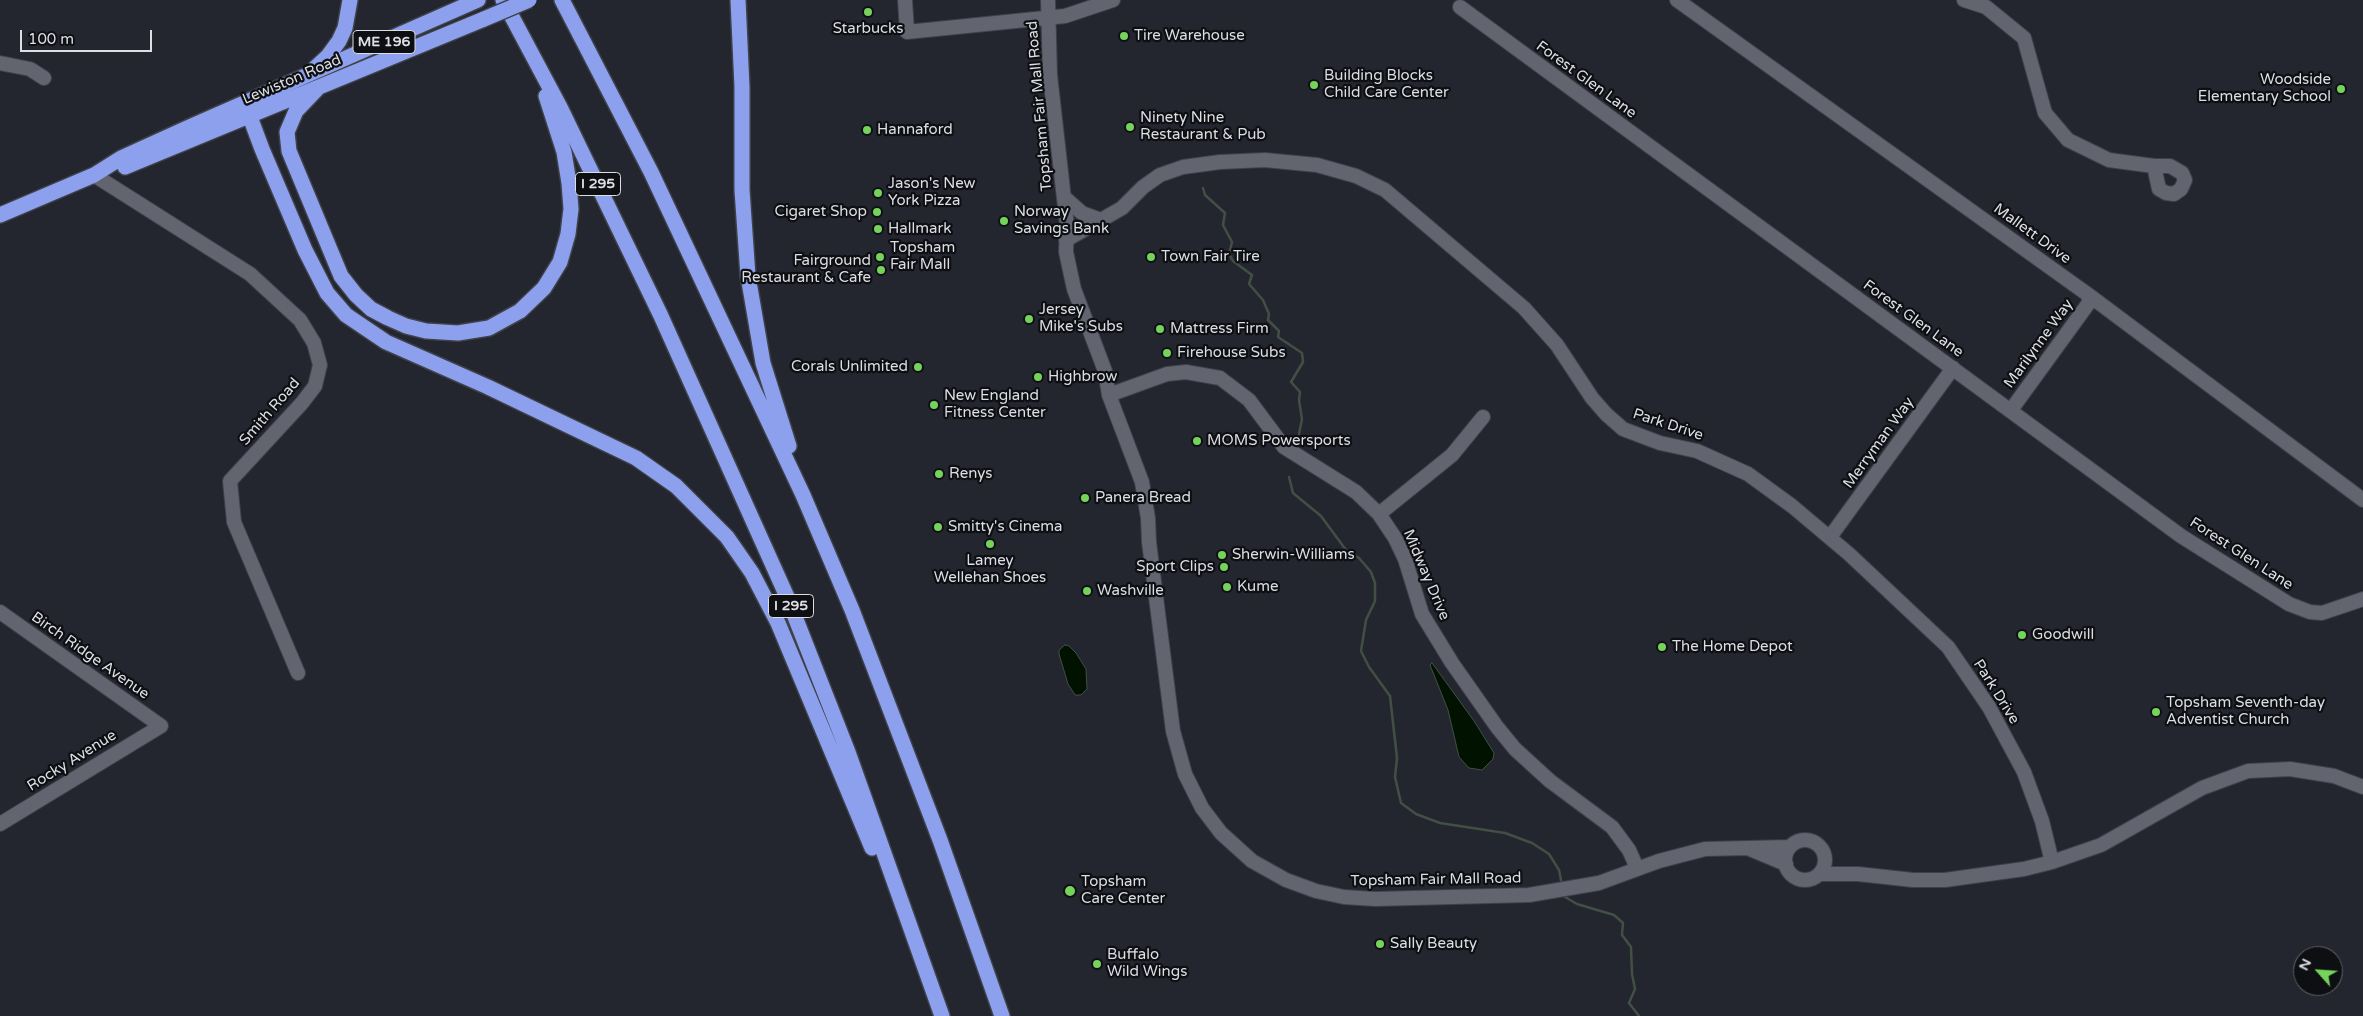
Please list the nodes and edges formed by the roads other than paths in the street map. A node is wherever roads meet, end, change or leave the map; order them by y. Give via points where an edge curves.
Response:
1 (350, 0) edge
2 (503, 0) edge
3 (529, 0) edge
4 (562, 0) edge
5 (738, 0) edge
6 (905, 0) edge
7 (1048, 0) edge
8 (1113, 0) edge
9 (1964, 0) edge
10 (476, 1) edge
11 (1682, 1) edge
12 (1460, 7) dead end
13 (1048, 18) junction
14 (532, 54) junction
15 (0, 63) edge
16 (306, 76) junction
17 (44, 78) dead end
18 (317, 89) junction
19 (257, 98) junction
20 (250, 117) junction
21 (2154, 166) dead end
22 (94, 175) junction
23 (1064, 198) junction
24 (0, 215) edge
25 (1101, 220) junction
26 (1066, 240) junction
27 (2090, 296) junction
28 (1953, 368) junction
29 (1109, 395) junction
30 (2011, 410) junction
31 (1483, 417) dead end
32 (804, 495) junction
33 (2363, 500) edge
34 (1379, 514) junction
35 (1830, 537) junction
36 (2363, 599) edge
37 (0, 612) edge
38 (298, 673) dead end
39 (161, 726) joint
40 (2363, 787) edge
41 (0, 824) edge
42 (1745, 847) junction
43 (1789, 847) junction
44 (1825, 856) junction
45 (2052, 862) junction
46 (1786, 864) junction
47 (1637, 868) junction
48 (1820, 874) junction
49 (1858, 874) junction
50 (900, 897) junction
51 (942, 1016) edge
52 (1002, 1016) edge

1 - 16 highway via 345,28 338,41 325,60
2 - 14 highway, I 295
3 - 18 highway, Lewiston Road / ME 196, bridge
4 - 32 highway via 651,172
5 - 32 highway via 743,218 750,295 766,372
6 - 13 street via 907,32
7 - 13 street, Topsham Fair Mall Road
8 - 13 street via 1065,16
9 - 21 street via 1986,7 2024,38 2045,113 2068,140 2109,160
10 - 16 highway, Lewiston Road / ME 196
11 - 27 street, Mallett Drive
12 - 28 street, Forest Glen Lane
13 - 23 street, Topsham Fair Mall Road via 1050,75
14 - 18 highway via 564,152 571,209 568,234 560,262 544,288 520,311 489,328 473,332 426,331 406,326 371,309 341,276 289,150 287,132 296,112
14 - 50 highway, I 295 via 661,316 788,600 848,752
15 - 17 street via 30,69
16 - 19 highway, Lewiston Road / ME 196
18 - 20 highway, Lewiston Road / ME 196
19 - 20 highway
19 - 22 highway, Lewiston Road / ME 196 via 130,154
20 - 22 highway, Lewiston Road / ME 196 via 124,167
20 - 50 highway via 305,250 327,293 346,315 386,342 636,458 676,486 723,532 770,606 889,889
22 - 24 highway, Lewiston Road / ME 196
22 - 38 street, Smith Road via 250,274 300,320 314,343 320,366 315,386 230,480 234,522
23 - 25 street via 1082,214
23 - 26 street, Topsham Fair Mall Road
25 - 26 street, Park Drive
25 - 35 street, Park Drive via 1122,208 1160,175 1183,167 1265,160 1317,164 1356,176 1385,190 1524,308 1557,346 1601,409 1623,429 1660,443 1697,451 1748,474
26 - 29 street, Topsham Fair Mall Road via 1074,289 1106,371
27 - 30 street, Marilynne Way via 2088,304
27 - 33 street, Mallett Drive
28 - 30 street, Forest Glen Lane
28 - 35 street, Merryman Way
29 - 34 street, Midway Drive via 1167,374 1186,372 1220,378 1249,400 1284,447 1344,482
29 - 47 street, Topsham Fair Mall Road via 1144,491 1173,731 1185,774 1202,808 1221,833 1274,874 1316,891 1344,897 1424,899 1529,895 1599,882
30 - 36 street, Forest Glen Lane via 2181,536 2288,604 2322,613
31 - 34 street via 1452,455
32 - 52 highway via 940,840
34 - 47 street, Midway Drive via 1405,560 1422,614 1497,727 1539,772 1612,827 1630,850
35 - 45 street, Park Drive via 1948,647 1984,699 2024,772 2042,821
37 - 39 street, Birch Ridge Avenue
39 - 41 street, Rocky Avenue
40 - 45 street via 2334,776 2290,769 2248,772 2202,788 2101,845
42 - 43 street, Topsham Fair Mall Road
42 - 46 street, Topsham Fair Mall Road
42 - 47 street, Topsham Fair Mall Road via 1705,849
43 - 44 street via 1807,839 1817,843
43 - 46 street via 1785,855
44 - 48 street
44 - 49 street
45 - 49 street via 1945,880
46 - 48 street via 1791,874 1799,879 1808,880
48 - 49 street
50 - 51 highway, I 295

